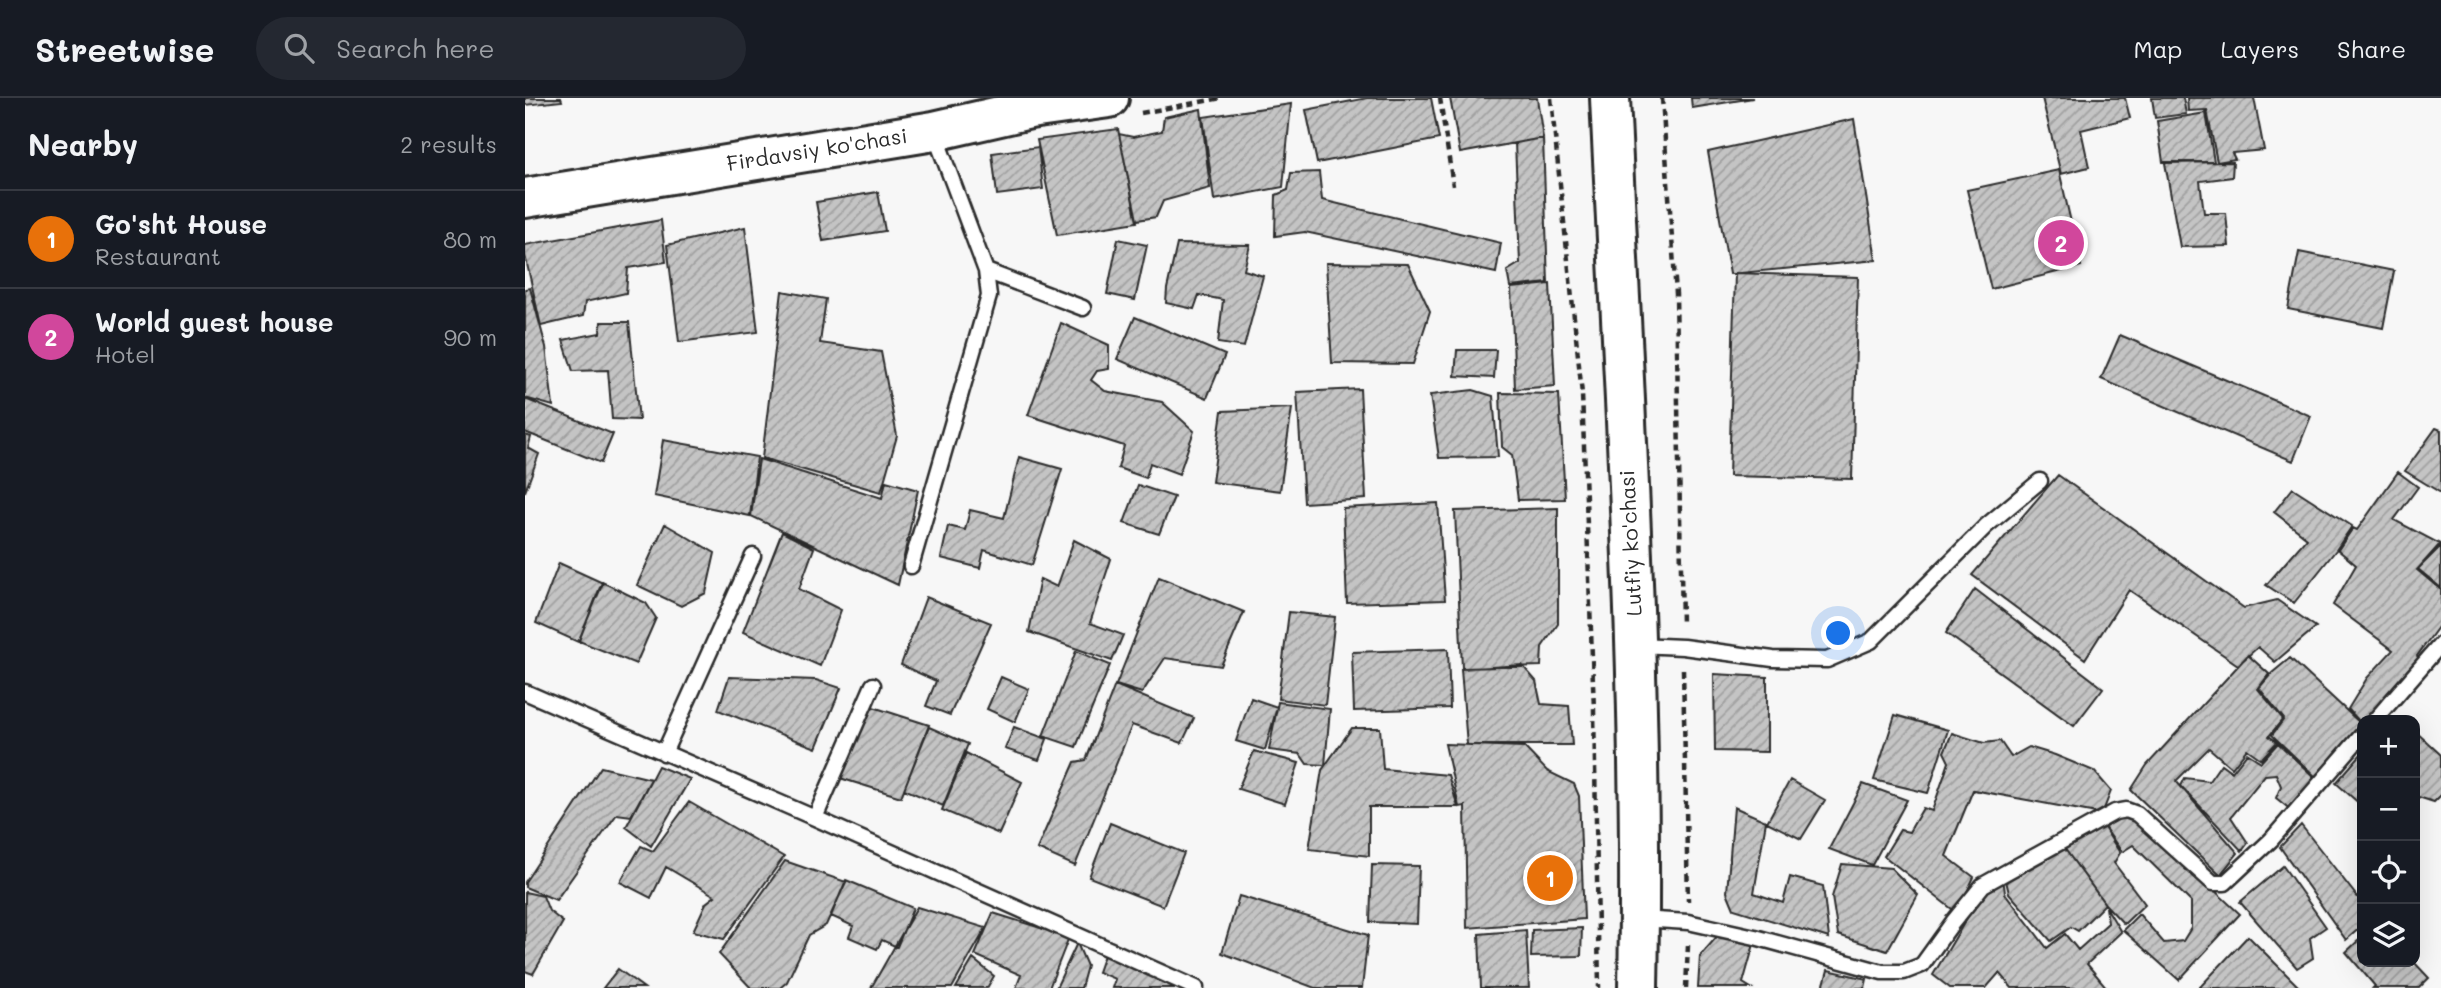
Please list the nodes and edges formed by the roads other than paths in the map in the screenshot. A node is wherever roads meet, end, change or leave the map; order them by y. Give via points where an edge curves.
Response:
1 (1109, 98) edge
2 (1610, 98) edge
3 (1028, 104) edge
4 (934, 131) junction
5 (525, 198) edge
6 (986, 271) junction
7 (1083, 308) dead end
8 (2040, 481) dead end
9 (753, 555) dead end
10 (911, 566) dead end
11 (2441, 644) edge
12 (1635, 645) junction
13 (873, 685) dead end
14 (525, 692) edge
15 (2379, 715) edge
16 (2357, 741) edge
17 (664, 753) junction
18 (815, 818) junction
19 (1639, 918) junction
20 (1196, 988) edge
21 (1638, 988) edge

1 - 3 main road, Firdavsiy ko'chasi
2 - 12 main road, Lutfiy ko'chasi
3 - 4 main road, Firdavsiy ko'chasi
4 - 5 main road, Firdavsiy ko'chasi
4 - 6 lane
6 - 7 lane
6 - 10 lane via 989,296
8 - 12 lane via 1986,526 1871,641 1827,660
9 - 17 lane
11 - 15 lane
12 - 19 main road, Lutfiy ko'chasi
13 - 18 lane
14 - 17 lane
16 - 19 lane via 2271,840 2225,883 2213,883 2137,814 2115,811 1983,885 1922,965 1904,972 1882,972 1688,922
17 - 18 lane
18 - 20 lane
19 - 21 main road, Lutfiy ko'chasi

